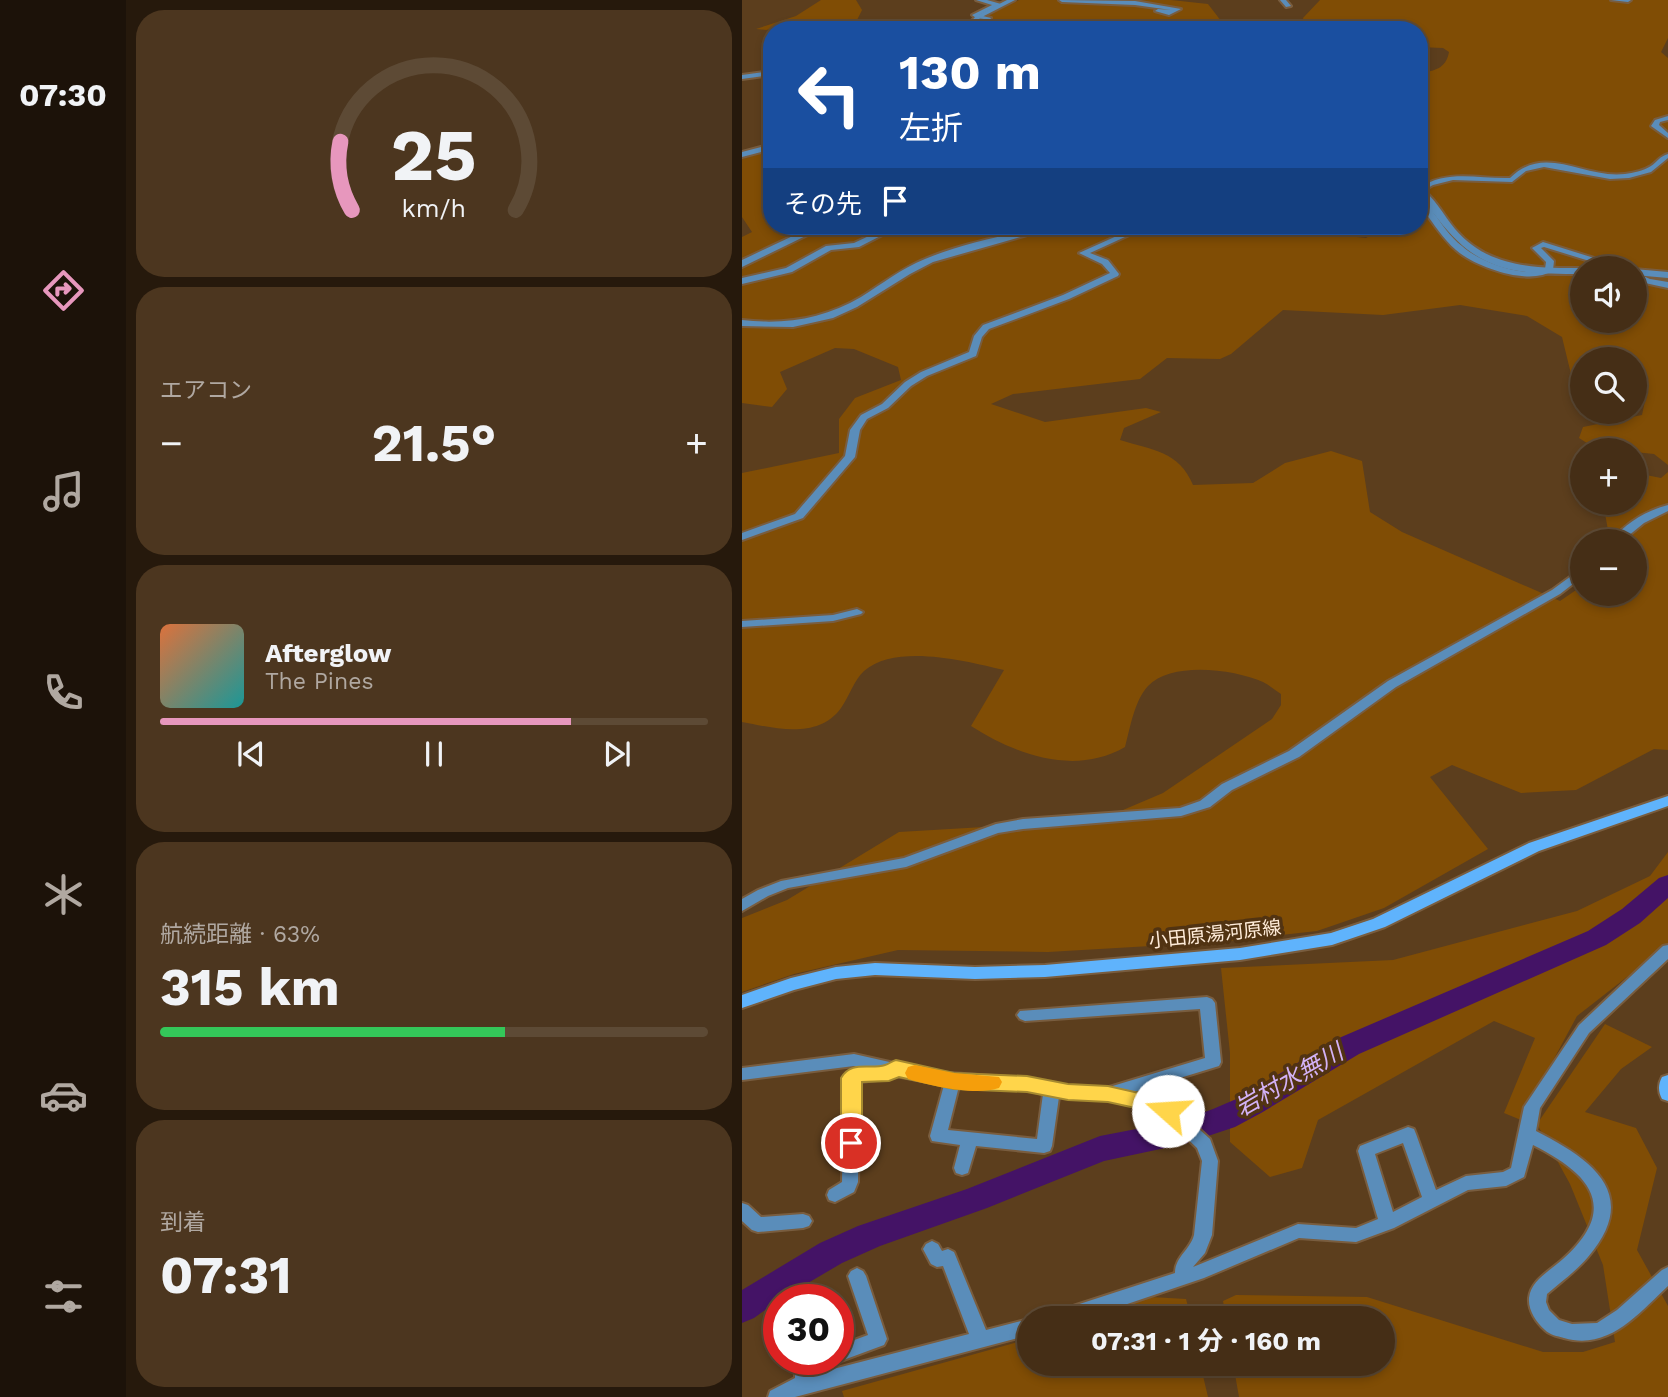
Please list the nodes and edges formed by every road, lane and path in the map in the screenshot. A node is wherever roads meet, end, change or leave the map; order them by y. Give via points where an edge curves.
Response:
1 (979, 0) edge
2 (1012, 0) edge
3 (1062, 0) edge
4 (1283, 0) edge
5 (1614, 0) edge
6 (1628, 0) edge
7 (1094, 1) edge
8 (1288, 6) dead end
9 (1157, 11) dead end
10 (978, 17) junction
11 (974, 21) edge
12 (987, 21) edge
13 (763, 74) edge
14 (742, 77) edge
15 (1668, 118) edge
16 (1668, 136) edge
17 (763, 149) edge
18 (742, 155) edge
19 (1668, 156) edge
20 (1428, 186) edge
21 (1428, 200) edge
22 (802, 235) edge
23 (877, 235) edge
24 (1021, 235) edge
25 (1124, 235) edge
26 (1577, 256) edge
27 (742, 264) edge
28 (1549, 270) junction
29 (1570, 271) edge
30 (1647, 274) edge
31 (1668, 275) edge
32 (1647, 280) edge
33 (742, 281) edge
34 (1668, 285) edge
35 (742, 323) edge
36 (1668, 508) edge
37 (1629, 529) edge
38 (742, 537) edge
39 (1570, 581) edge
40 (857, 612) dead end
41 (742, 624) edge
42 (1668, 801) edge
43 (742, 906) edge
44 (1668, 950) edge
45 (742, 1002) edge
46 (1026, 1015) dead end
47 (896, 1068) junction
48 (742, 1074) edge
49 (953, 1080) junction
50 (1668, 1082) edge
51 (1052, 1089) junction
52 (1108, 1094) junction
53 (1668, 1094) edge
54 (1527, 1134) junction
55 (970, 1140) junction
56 (962, 1168) dead end
57 (835, 1195) dead end
58 (1432, 1201) junction
59 (742, 1210) edge
60 (803, 1221) dead end
61 (1388, 1223) junction
62 (750, 1227) edge
63 (932, 1249) dead end
64 (1668, 1275) edge
65 (857, 1276) dead end
66 (1184, 1276) junction
67 (1101, 1306) edge
68 (1017, 1330) edge
69 (981, 1341) junction
70 (854, 1348) edge
71 (804, 1375) edge
72 (805, 1385) junction
73 (777, 1397) edge

1 - 10 street via 998,4 975,15
2 - 10 street
3 - 7 street
4 - 8 street
5 - 6 street
7 - 9 street via 1178,9
10 - 11 street
10 - 12 street via 989,18
13 - 14 street
15 - 16 street via 1657,121 1656,126
17 - 18 street
19 - 20 street via 1656,167 1621,177 1532,166 1512,180 1453,177
21 - 28 street via 1477,254 1514,266
22 - 27 street
23 - 33 street via 856,245 829,248 789,270
24 - 35 street via 931,260 842,311 812,322
25 - 38 street via 1083,253 1105,262 1115,274 986,327 973,354 925,373 864,417 855,430 850,457 799,516
26 - 28 street via 1539,244 1536,248 1550,261
28 - 29 street
30 - 31 street
32 - 34 street
36 - 37 street
39 - 43 street via 1392,684 1294,754 1227,787 1205,804 1181,812 996,829 906,862 786,884
40 - 41 street
42 - 45 main road, 小田原湯河原線 via 1534,847 1378,923 1332,939 1240,954 1045,971 875,969 836,973
44 - 54 street via 1584,1029 1532,1107
46 - 52 street via 1207,1003 1213,1062
47 - 48 street via 854,1060
47 - 49 street
47 - 57 street via 852,1078 850,1182
49 - 51 street
49 - 55 street via 938,1136
50 - 53 main road
51 - 52 street
51 - 55 street via 1044,1146
52 - 66 street via 1153,1104 1177,1118 1204,1144 1210,1161 1203,1235 1199,1248 1184,1265
54 - 58 street via 1518,1172 1506,1179 1466,1183
54 - 64 street via 1585,1170 1598,1181 1602,1192 1596,1231 1586,1247 1539,1290 1542,1315 1554,1327 1600,1331
55 - 56 street
58 - 61 street
58 - 61 street via 1408,1134 1366,1151
59 - 62 street
60 - 62 street
61 - 66 street via 1356,1235 1298,1231
63 - 69 street via 937,1259 948,1257
65 - 70 street via 878,1339
66 - 67 street
68 - 69 street
69 - 72 street
71 - 72 street
72 - 73 street

